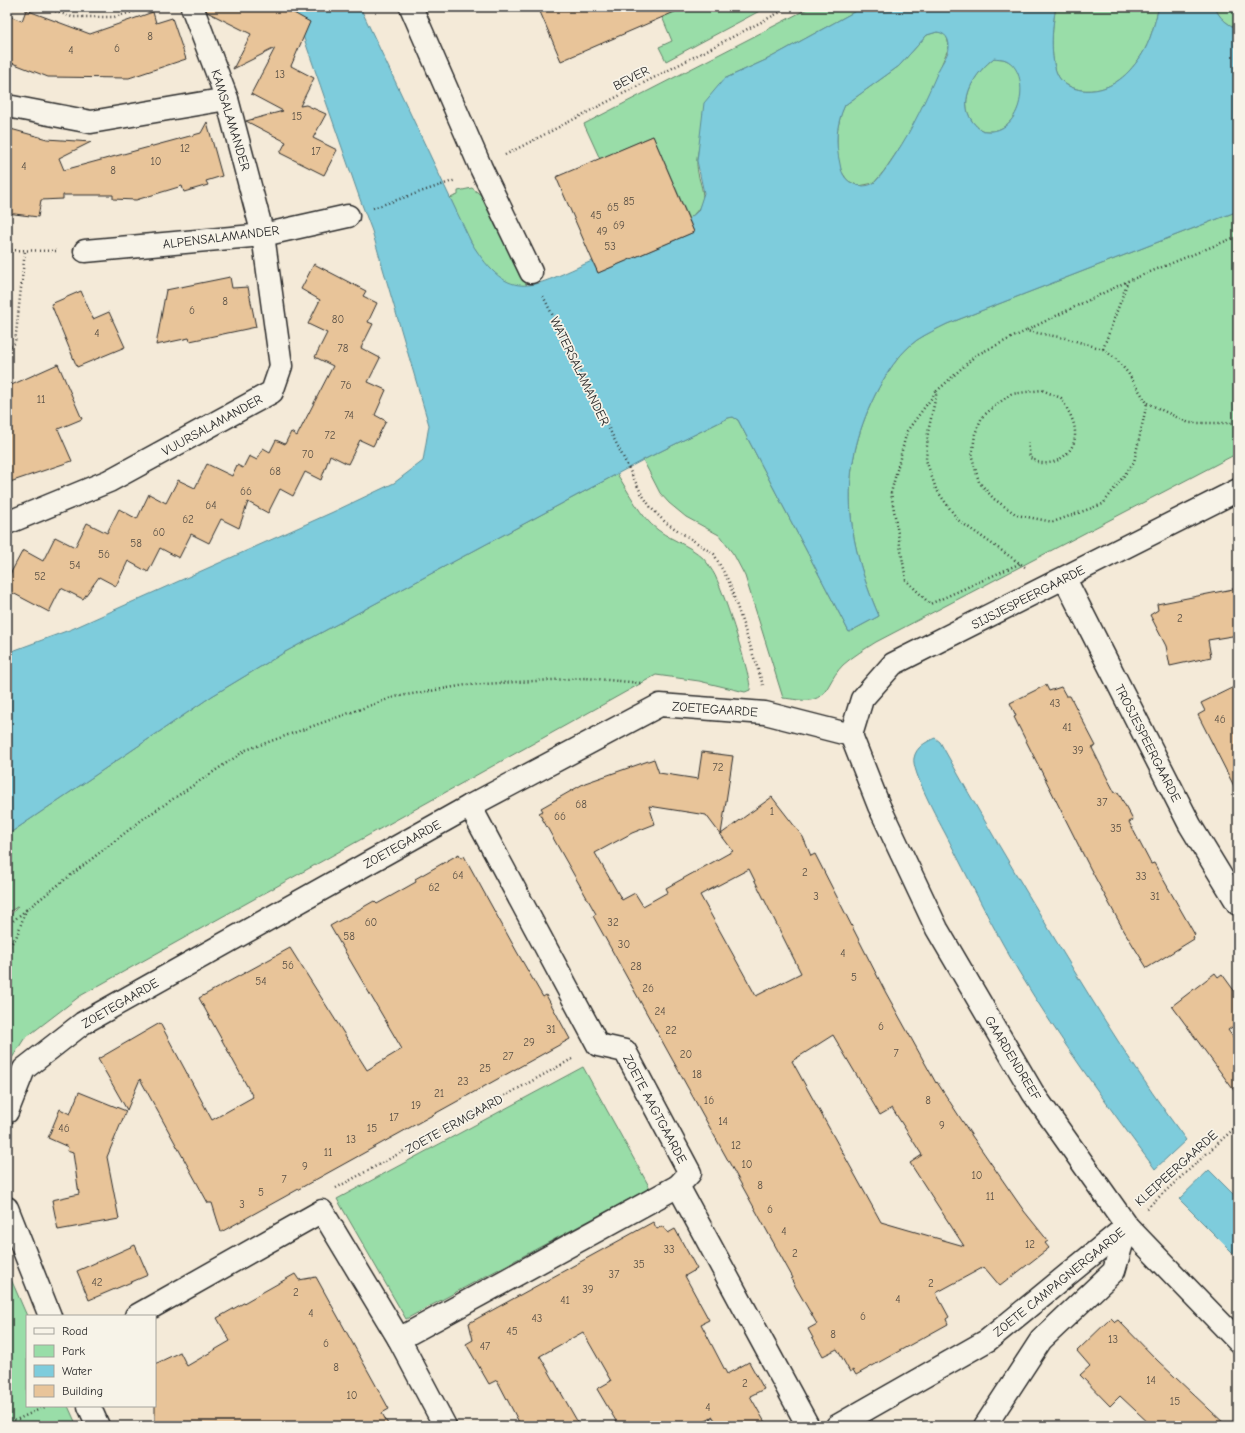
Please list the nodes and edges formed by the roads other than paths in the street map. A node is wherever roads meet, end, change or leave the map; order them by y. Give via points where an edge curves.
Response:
1 (192, 7) edge
2 (411, 7) edge
3 (227, 99) junction
4 (7, 106) edge
5 (348, 216) road end
6 (263, 235) junction
7 (85, 251) road end
8 (531, 272) road end
9 (1238, 490) edge
10 (7, 523) edge
11 (1065, 579) junction
12 (851, 735) junction
13 (470, 806) junction
14 (1238, 904) edge
15 (7, 1112) edge
16 (678, 1186) junction
17 (7, 1208) edge
18 (1127, 1226) junction
19 (50, 1315) edge
20 (138, 1315) edge
21 (399, 1339) junction
22 (1238, 1341) edge
23 (89, 1407) edge
24 (98, 1426) edge
25 (445, 1426) edge
26 (808, 1426) edge
27 (837, 1426) edge
28 (985, 1426) edge

1 - 3 street, KAMSALAMANDER
2 - 8 street via 481,168
3 - 4 street via 91,122
3 - 6 street, KAMSALAMANDER
5 - 6 street, ALPENSALAMANDER
6 - 7 street, ALPENSALAMANDER
6 - 10 street, VUURSALAMANDER via 281,366 272,392 109,481
9 - 11 street, SIJSJESPEERGAARDE
11 - 12 street, SIJSJESPEERGAARDE via 893,664 862,699
11 - 14 street, TROSJESPEERGAARDE via 1190,825
12 - 13 street, ZOETEGAARDE via 765,713 660,706
12 - 18 street, GAARDENDREEF via 879,806 937,929 1033,1093
13 - 15 street, ZOETEGAARDE via 83,1023 24,1069
13 - 16 street, ZOETE AAGTGAARDE via 598,1045 625,1051 690,1173
16 - 21 street
16 - 26 street
17 - 19 street
18 - 22 street, GAARDENDREEF
18 - 27 street, ZOETE CAMPAGNERGAARDE via 988,1340
18 - 28 street, ZOETE CAMPAGNERGAARDE via 1114,1271 1041,1340
20 - 21 street via 322,1211
21 - 25 street
23 - 24 street

